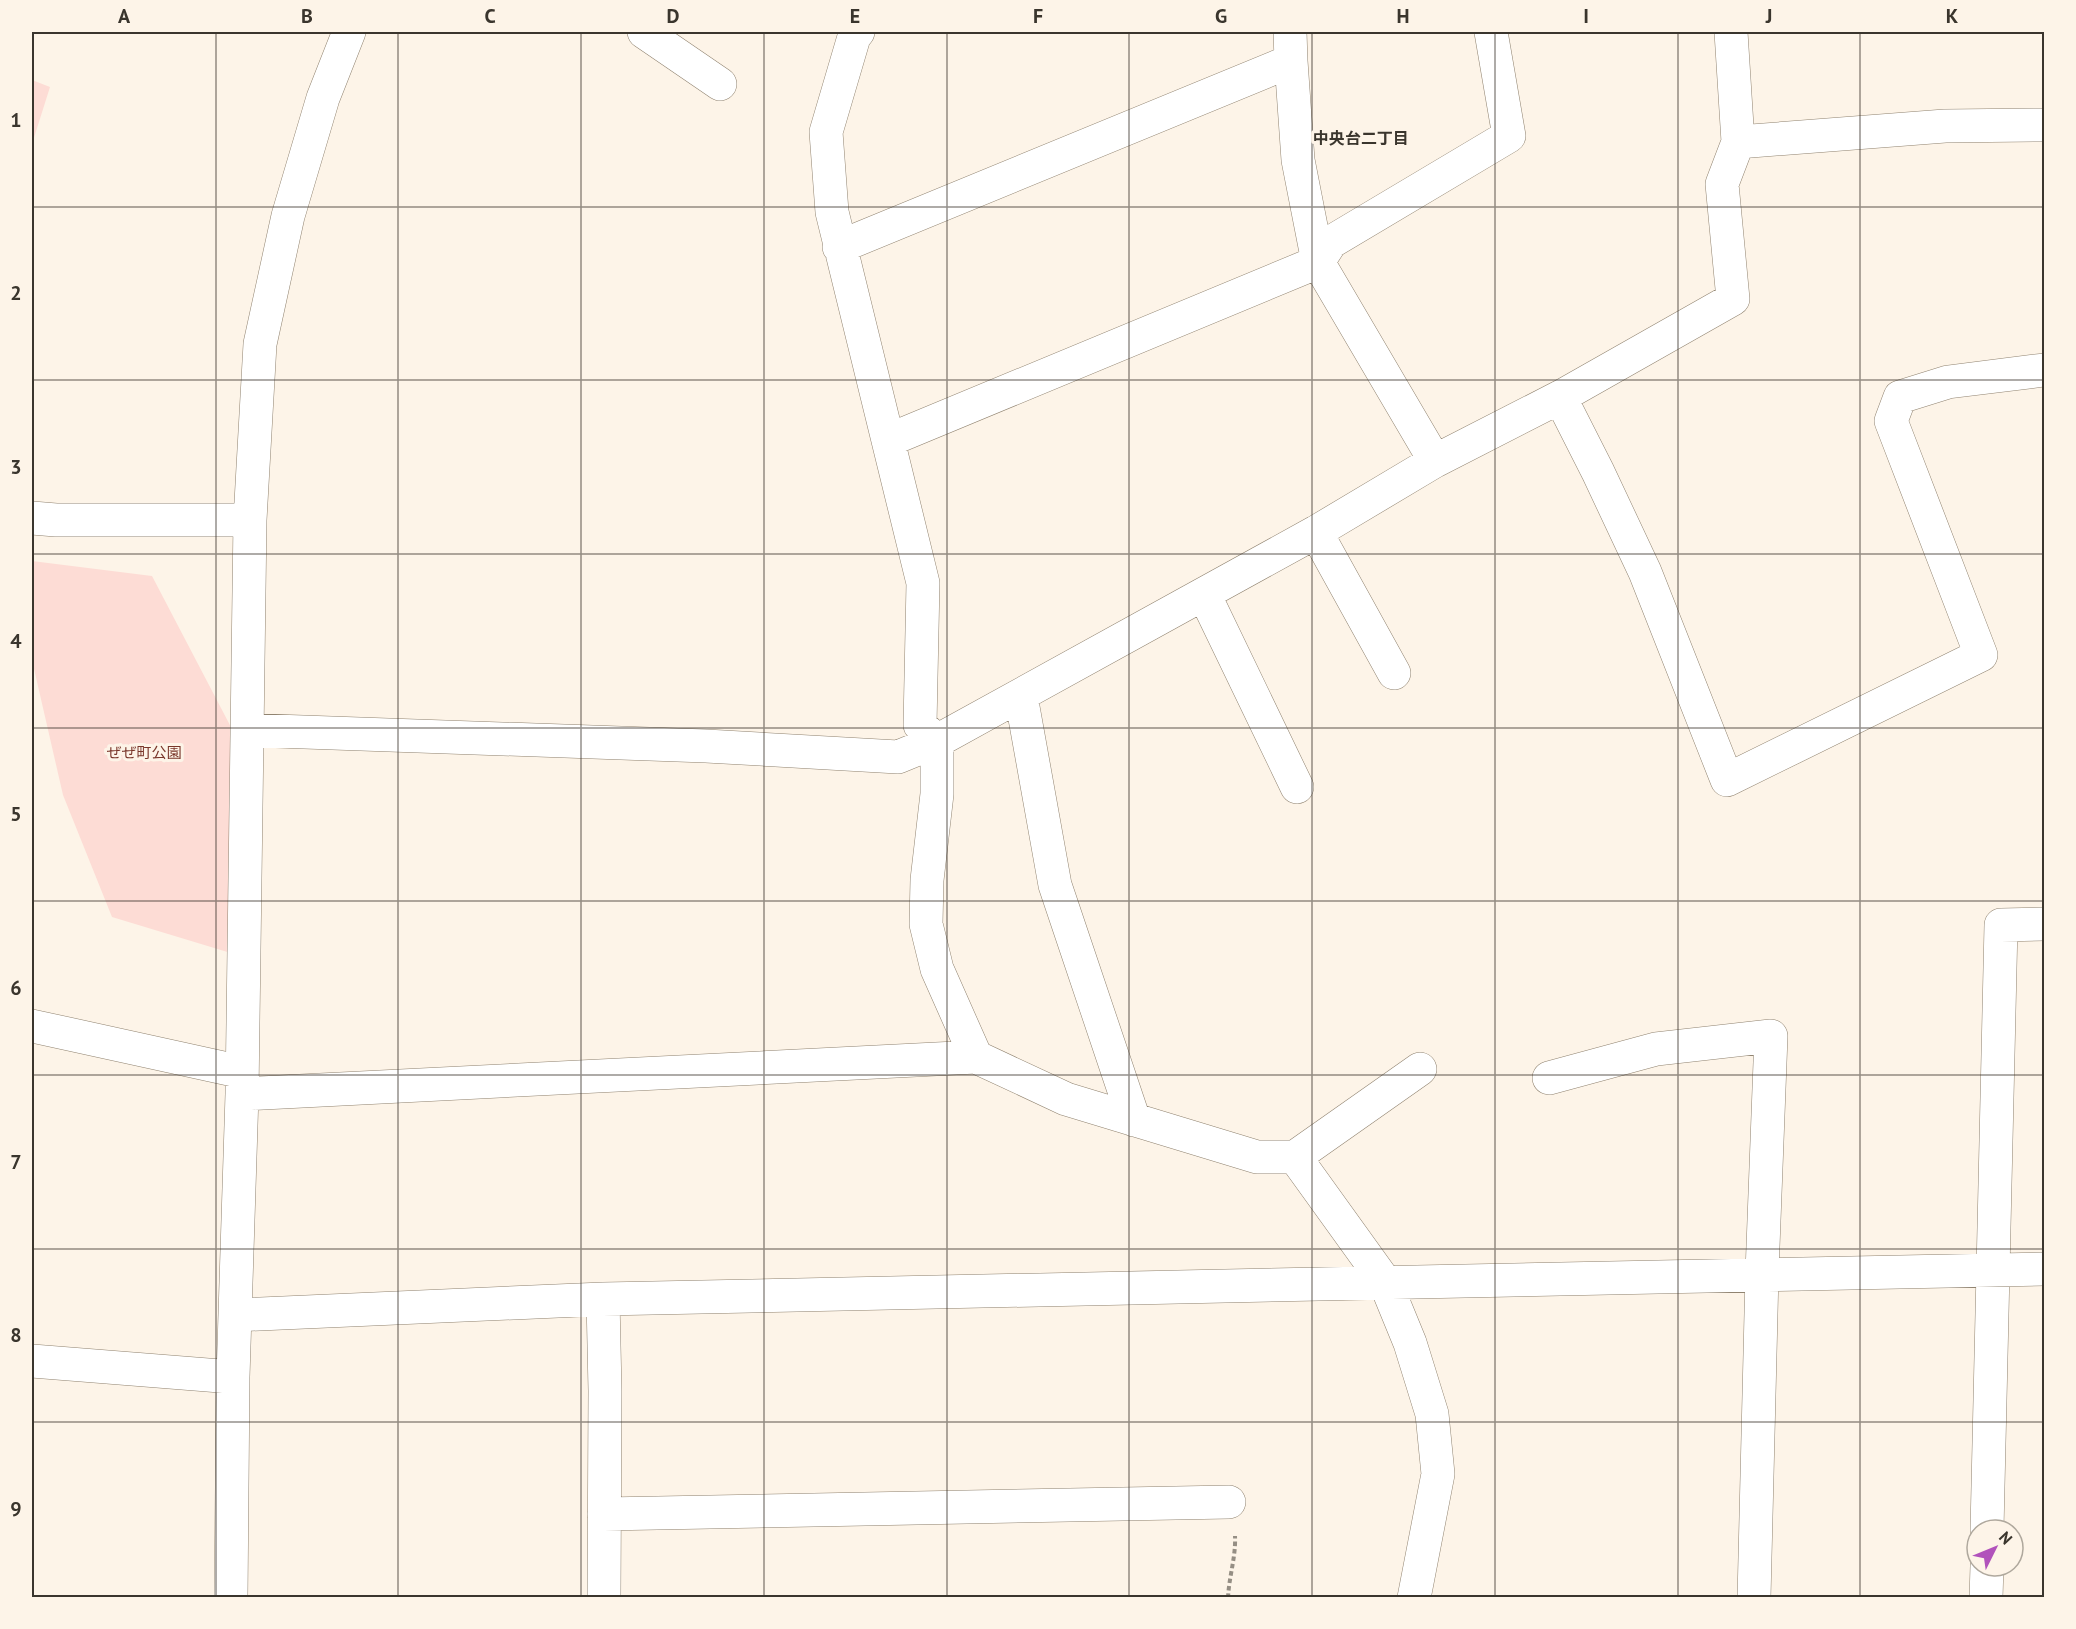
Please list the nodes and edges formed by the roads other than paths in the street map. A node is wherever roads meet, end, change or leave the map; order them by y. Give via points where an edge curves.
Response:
1 (349, 32) edge
2 (644, 32) edge
3 (858, 32) edge
4 (1491, 32) edge
5 (1731, 32) edge
6 (1291, 46) edge
7 (720, 84) dead end
8 (2044, 124) edge
9 (1738, 142) junction
10 (839, 247) junction
11 (1318, 262) junction
12 (2044, 370) edge
13 (1560, 397) junction
14 (889, 440) junction
15 (1435, 461) junction
16 (32, 518) edge
17 (250, 520) junction
18 (1316, 532) junction
19 (1204, 594) junction
20 (1394, 672) dead end
21 (1022, 696) junction
22 (247, 730) junction
23 (937, 741) junction
24 (1297, 787) dead end
25 (2044, 924) edge
26 (32, 1026) edge
27 (976, 1057) junction
28 (1420, 1069) dead end
29 (1549, 1078) dead end
30 (242, 1083) junction
31 (1134, 1120) junction
32 (1295, 1157) junction
33 (2044, 1269) edge
34 (1993, 1270) junction
35 (1762, 1274) junction
36 (1385, 1282) junction
37 (603, 1299) junction
38 (236, 1315) junction
39 (32, 1361) edge
40 (233, 1377) junction
41 (1228, 1502) road end
42 (604, 1514) junction
43 (1987, 1518) edge
44 (1987, 1578) edge
45 (1416, 1596) edge
46 (231, 1598) edge
47 (604, 1598) edge
48 (1754, 1598) edge
49 (1986, 1598) edge

1 - 17 street via 323,98 288,216 260,344
2 - 7 street
3 - 10 street via 826,132 832,212
4 - 11 street via 1509,136 1331,242
5 - 9 street
6 - 10 street
6 - 11 street via 1298,160
8 - 9 street via 1945,126
9 - 13 street via 1722,184 1733,299
10 - 14 street
11 - 14 street
11 - 15 street
12 - 13 street via 1948,382 1900,397 1891,421 1981,655 1727,780 1645,572
13 - 15 street
14 - 23 street via 923,583 920,725
15 - 18 street
16 - 17 street
17 - 22 street
18 - 19 street
18 - 20 street
19 - 21 street
19 - 24 street
21 - 23 street
21 - 31 street via 1055,885
22 - 23 street via 706,746 898,757
22 - 30 street
23 - 27 street via 937,794 926,924 937,969
25 - 34 street via 2001,925
26 - 30 street
27 - 30 street
27 - 31 street via 1066,1099
28 - 32 street
29 - 35 street via 1656,1049 1771,1036
30 - 38 street
31 - 32 street via 1257,1157
32 - 36 street
33 - 34 street
34 - 35 street
34 - 43 street
35 - 36 street
35 - 48 street
36 - 37 street
36 - 45 street via 1410,1343 1432,1414 1438,1474
37 - 38 street
37 - 42 street
38 - 40 street
39 - 40 street
40 - 46 street
41 - 42 street
42 - 47 street
44 - 49 street

